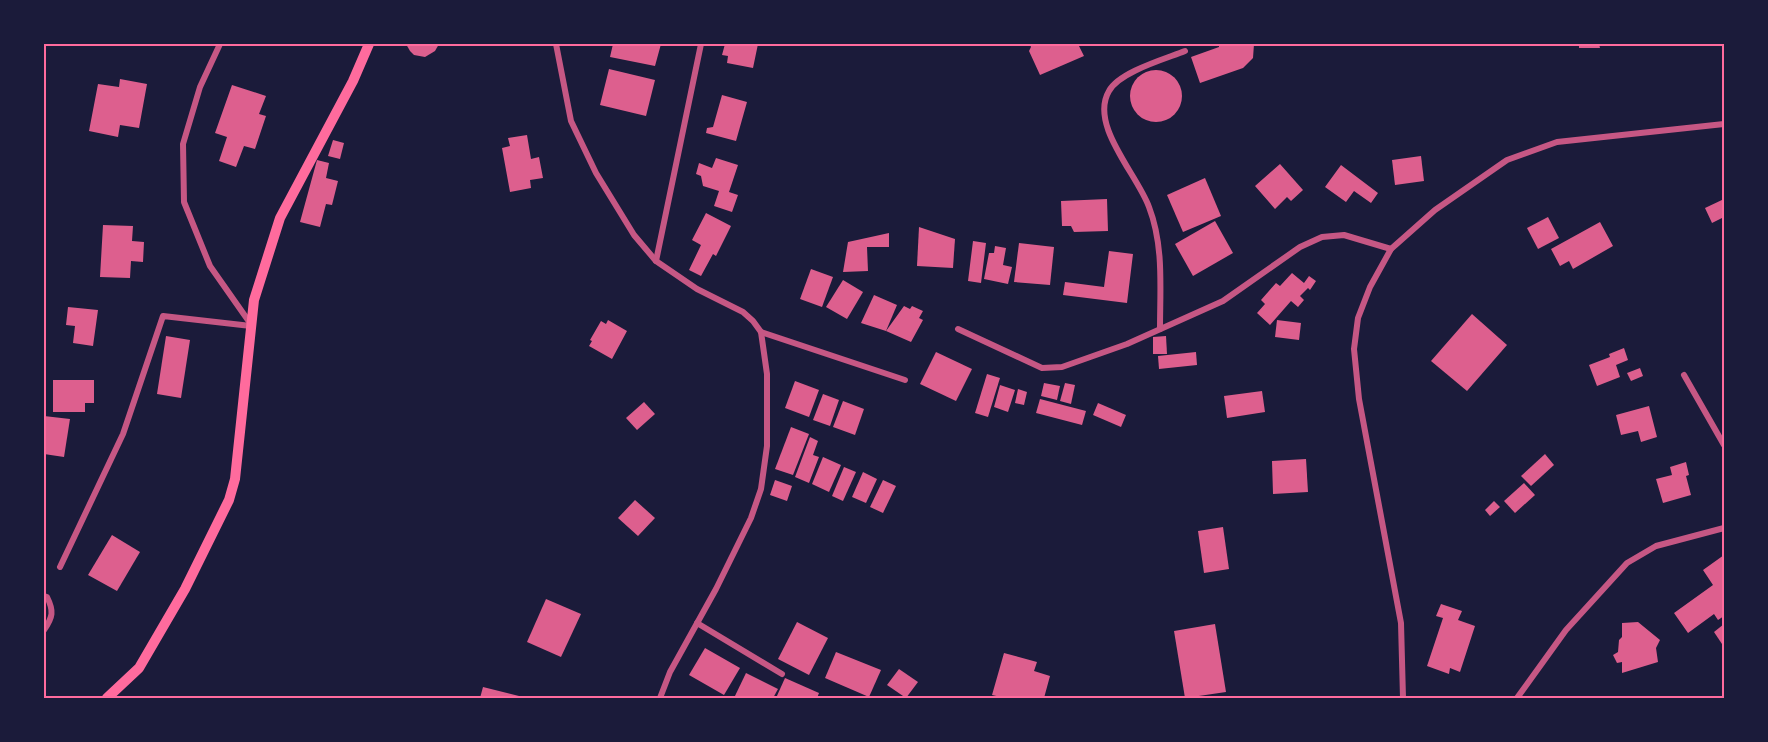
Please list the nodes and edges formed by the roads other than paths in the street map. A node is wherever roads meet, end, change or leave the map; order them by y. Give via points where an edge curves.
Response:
1 (220, 44) edge
2 (369, 44) edge
3 (556, 44) edge
4 (702, 44) edge
5 (1185, 51) dead end
6 (1725, 124) edge
7 (1391, 249) junction
8 (656, 261) junction
9 (252, 326) junction
10 (958, 329) dead end
11 (1160, 329) junction
12 (761, 332) junction
13 (1684, 375) dead end
14 (906, 380) dead end
15 (1725, 445) edge
16 (1725, 528) edge
17 (60, 567) dead end
18 (44, 596) edge
19 (697, 623) junction
20 (44, 630) edge
21 (782, 674) dead end
22 (107, 699) edge
23 (660, 699) edge
24 (1402, 699) edge
25 (1517, 699) edge

1 - 9 street via 200,87 183,144 184,202 210,266
2 - 9 main road via 280,218 254,300
3 - 8 street via 571,121 634,235
4 - 8 street
5 - 11 street via 1122,77 1109,91 1103,114 1108,132 1150,207 1160,256
6 - 7 street via 1557,142 1508,160 1435,210
7 - 11 street via 1344,235 1322,237 1300,247 1223,301
7 - 24 street via 1358,318 1354,349 1359,399 1401,623
8 - 12 street via 743,312
9 - 17 street via 163,316 123,434
9 - 22 main road via 235,478 229,500 185,589 139,668
10 - 11 street via 1042,368 1062,367
12 - 14 street
12 - 19 street via 767,446 761,489 751,519
13 - 15 street
16 - 25 street via 1656,546 1627,562 1566,630
18 - 20 street via 53,609
19 - 21 street
19 - 23 street

